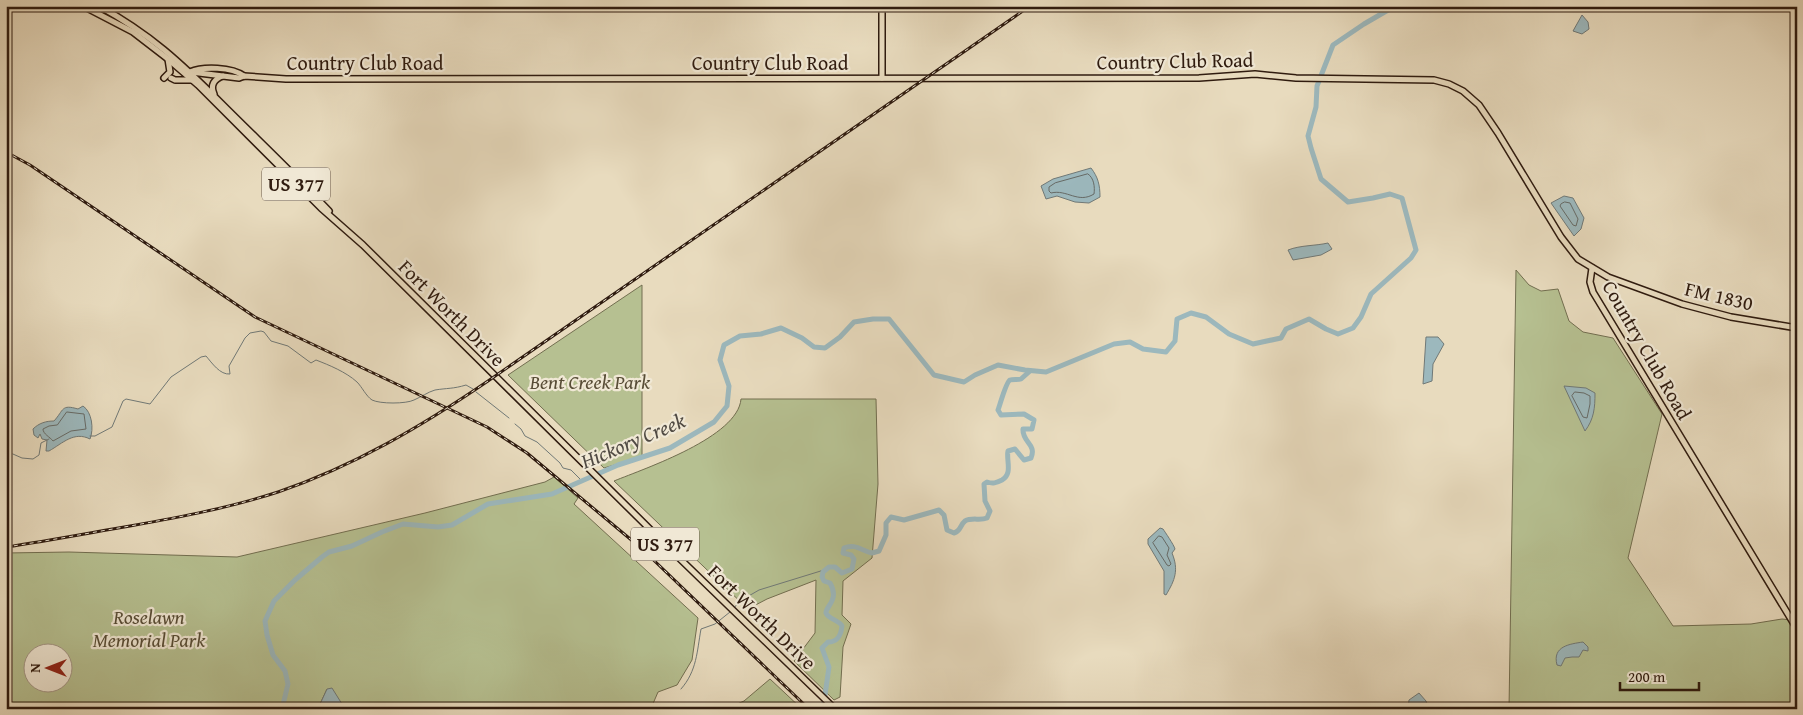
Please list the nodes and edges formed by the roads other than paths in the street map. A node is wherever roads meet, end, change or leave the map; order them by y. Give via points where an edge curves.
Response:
1 (83, 6) edge
2 (99, 6) edge
3 (882, 6) edge
4 (168, 59) junction
5 (188, 73) junction
6 (224, 76) junction
7 (244, 76) junction
8 (164, 78) dead end
9 (171, 78) dead end
10 (882, 78) junction
11 (192, 80) junction
12 (215, 96) junction
13 (348, 231) junction
14 (1592, 268) junction
15 (1600, 273) junction
16 (1590, 278) junction
17 (1797, 328) edge
18 (1797, 629) edge
19 (834, 707) edge

1 - 4 main road, Fort Worth Drive / US 377 via 132,32
2 - 5 main road, Fort Worth Drive / US 377 via 144,33
3 - 10 main road
4 - 5 main road, Fort Worth Drive / US 377
4 - 8 main road via 170,72
5 - 6 main road, Country Club Road
5 - 7 main road, Country Club Road via 198,68 215,68 239,72
5 - 11 main road, Fort Worth Drive / US 377
5 - 12 main road, Fort Worth Drive / US 377
6 - 7 main road, Country Club Road
6 - 12 main road via 217,79 212,87
7 - 10 main road, Country Club Road via 286,79
9 - 11 main road
10 - 14 main road, Country Club Road via 1199,78 1256,74 1443,82 1459,88 1479,104 1561,237 1578,259
11 - 13 main road, Fort Worth Drive / US 377
12 - 13 main road, Fort Worth Drive / US 377
13 - 19 main road, Fort Worth Drive / US 377
14 - 15 main road, FM 1830
14 - 16 main road, Country Club Road
15 - 16 main road
15 - 17 main road, FM 1830 via 1710,312
16 - 18 main road, Country Club Road via 1593,292

